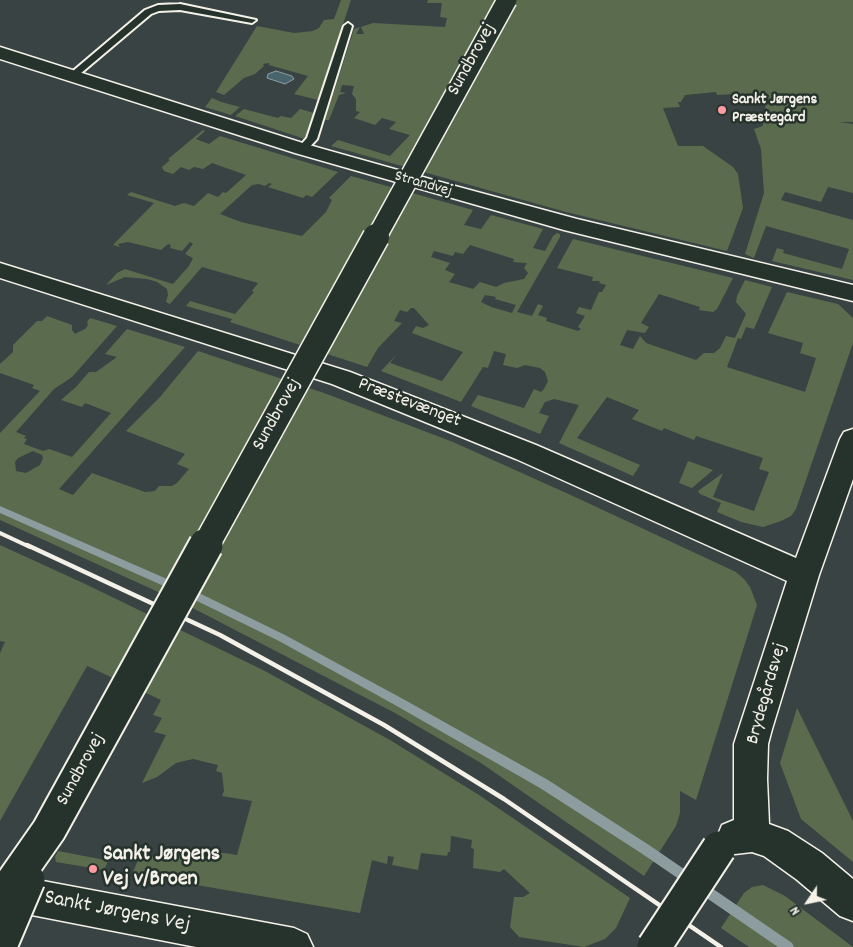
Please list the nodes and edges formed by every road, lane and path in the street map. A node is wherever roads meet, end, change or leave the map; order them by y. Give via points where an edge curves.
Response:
1 (507, 0) edge
2 (252, 20) dead end
3 (348, 26) dead end
4 (0, 53) edge
5 (71, 76) junction
6 (302, 149) junction
7 (0, 270) edge
8 (853, 293) edge
9 (853, 439) edge
10 (804, 576) junction
11 (49, 830) junction
12 (752, 835) junction
13 (0, 891) edge
14 (0, 900) edge
15 (853, 903) edge
16 (0, 946) edge
17 (294, 947) edge
18 (654, 947) edge

1 - 11 street, Sundbrovej, bridge
2 - 5 lane via 180,7 158,8 148,12
3 - 6 lane via 312,139
4 - 5 street, Strandvej
5 - 6 street, Strandvej
6 - 8 street, Strandvej via 505,207
7 - 10 street, Præstevænget via 349,381 526,452
9 - 10 street, Brydegårdsvej
10 - 12 street, Brydegårdsvej via 751,744
11 - 14 street, Sundbrovej, bridge
11 - 16 street, Sundbrovej, bridge
12 - 15 street via 789,852
12 - 18 street, bridge via 730,839 719,848
13 - 17 street, Sankt Jørgens Vej

